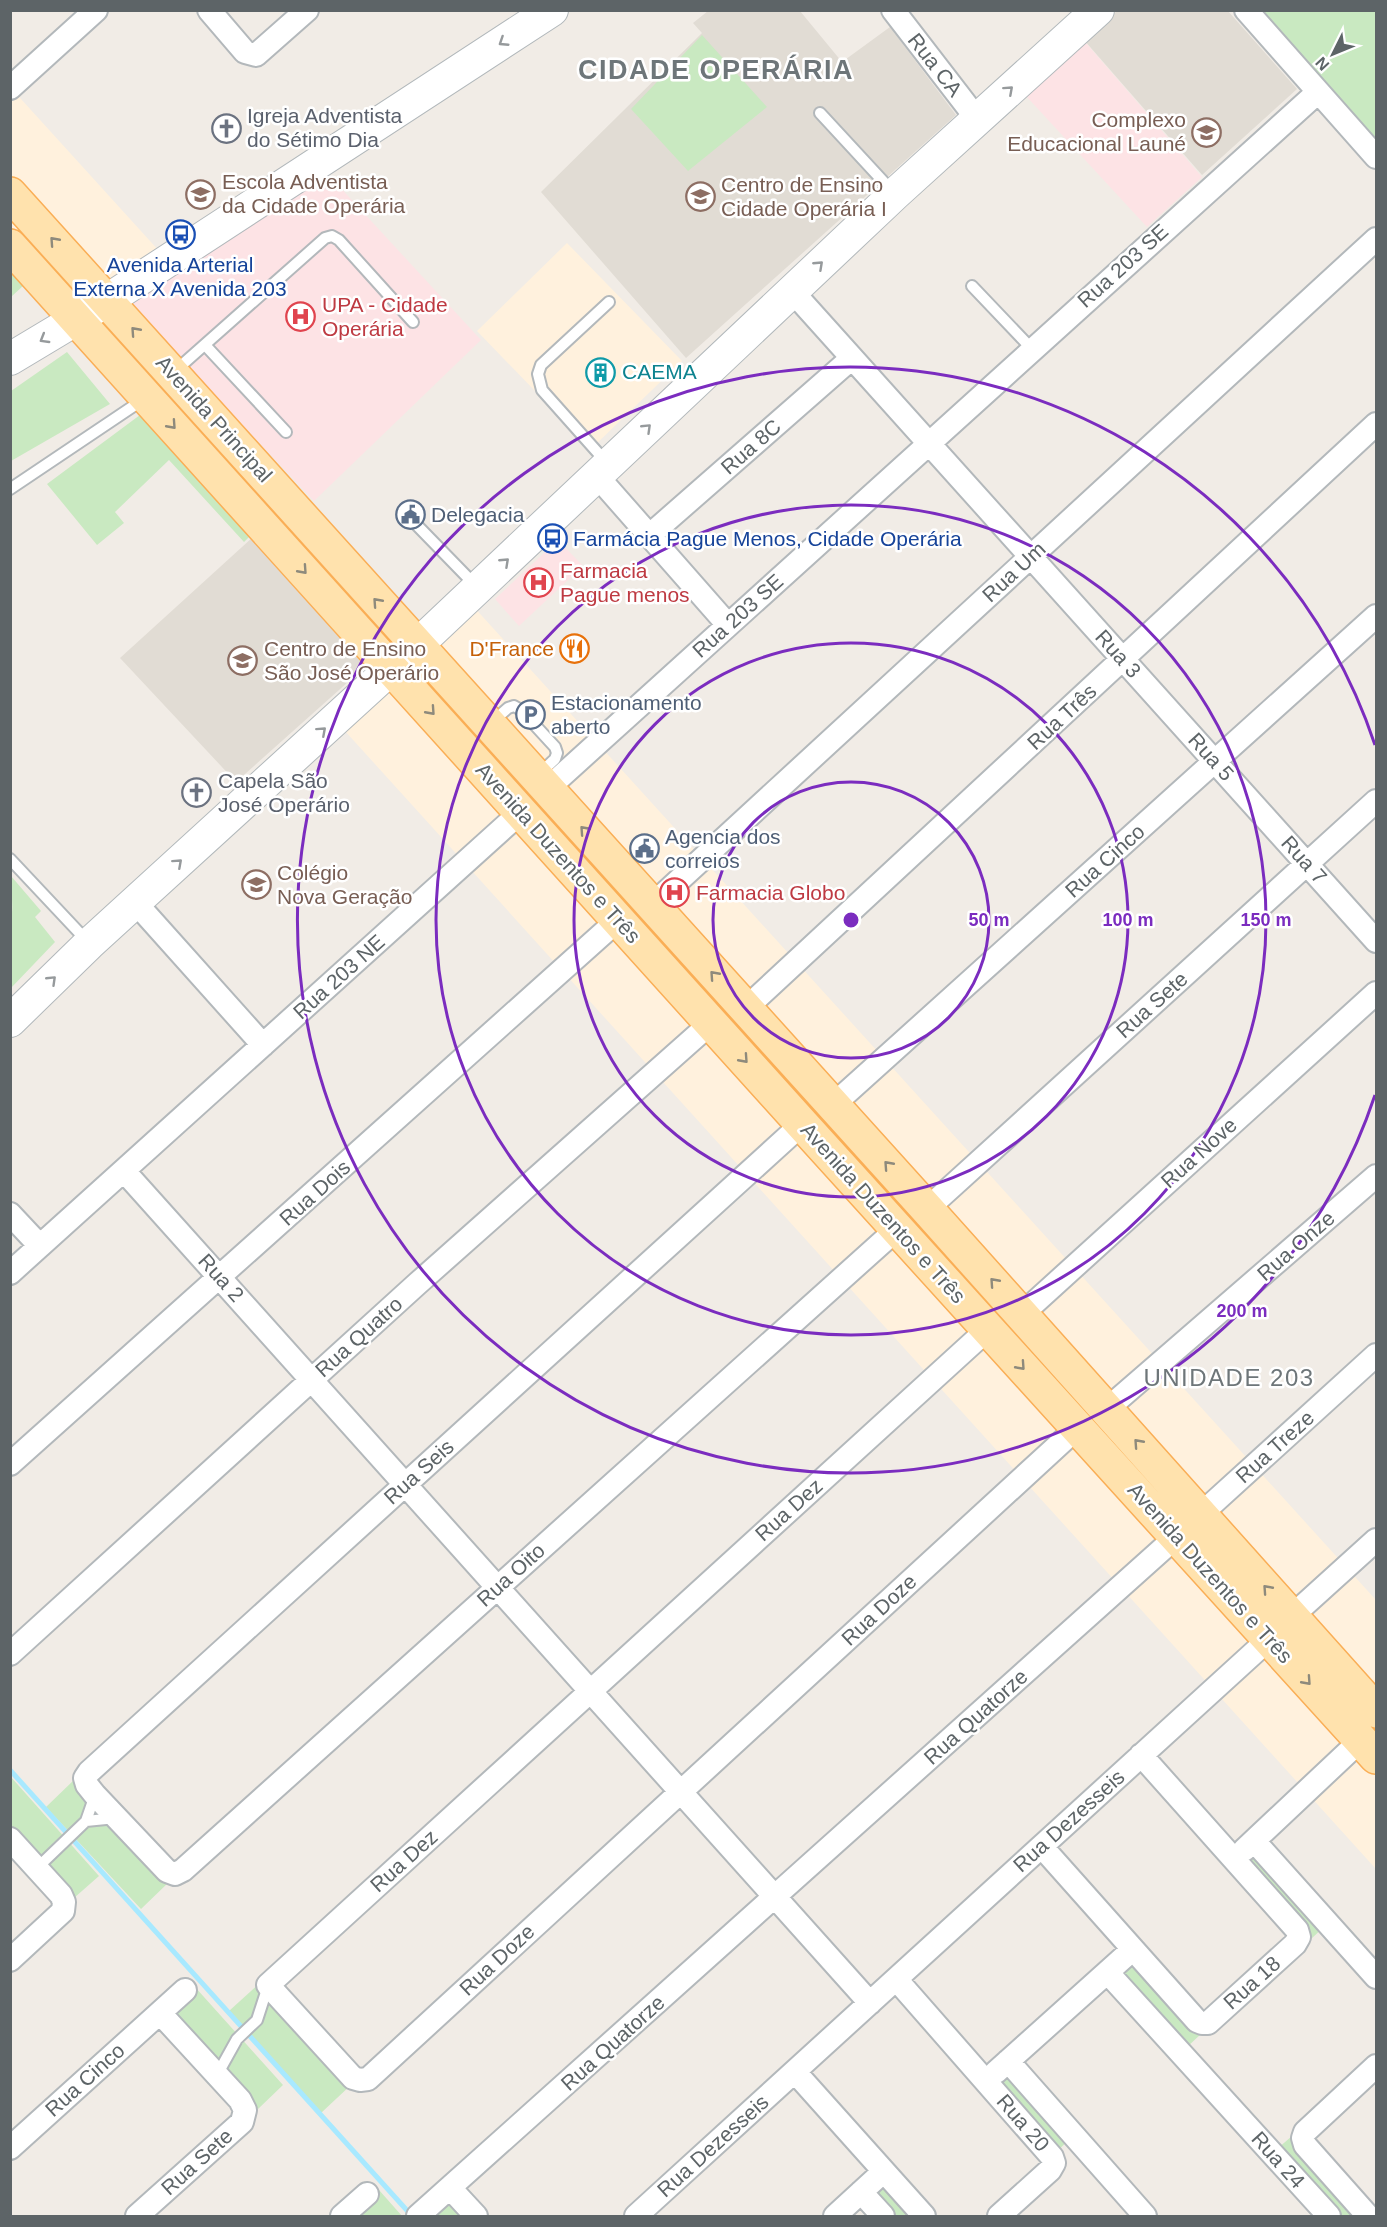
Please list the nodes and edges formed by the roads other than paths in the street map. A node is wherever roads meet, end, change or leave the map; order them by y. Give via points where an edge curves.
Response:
1 (96, 10) edge
2 (208, 10) edge
3 (308, 10) edge
4 (893, 10) edge
5 (1098, 10) edge
6 (1246, 10) edge
7 (549, 11) edge
8 (10, 88) edge
9 (1318, 92) junction
10 (819, 113) dead end
11 (977, 119) junction
12 (1377, 157) edge
13 (10, 194) edge
14 (896, 194) junction
15 (10, 246) edge
16 (1374, 248) edge
17 (972, 286) dead end
18 (792, 291) junction
19 (107, 300) junction
20 (609, 302) dead end
21 (77, 320) junction
22 (412, 322) dead end
23 (205, 345) junction
24 (102, 347) junction
25 (1032, 349) junction
26 (852, 358) junction
27 (10, 359) edge
28 (173, 374) junction
29 (147, 397) junction
30 (1377, 424) edge
31 (286, 432) dead end
32 (929, 443) junction
33 (603, 470) junction
34 (10, 489) edge
35 (408, 515) dead end
36 (650, 536) junction
37 (1031, 556) junction
38 (478, 588) junction
39 (1377, 616) edge
40 (728, 625) junction
41 (417, 645) junction
42 (1123, 660) junction
43 (392, 668) junction
44 (1164, 704) joint
45 (1215, 762) junction
46 (542, 783) junction
47 (1377, 801) edge
48 (1258, 809) joint
49 (521, 812) junction
50 (10, 859) edge
51 (1307, 864) junction
52 (135, 902) junction
53 (652, 905) junction
54 (618, 920) junction
55 (1377, 941) edge
56 (89, 944) junction
57 (1377, 993) edge
58 (745, 1009) junction
59 (10, 1021) edge
60 (711, 1023) junction
61 (263, 1045) junction
62 (834, 1105) junction
63 (802, 1124) junction
64 (124, 1171) junction
65 (1377, 1176) edge
66 (927, 1209) junction
67 (10, 1214) edge
68 (897, 1229) junction
69 (40, 1246) junction
70 (10, 1273) edge
71 (220, 1278) junction
72 (1022, 1314) junction
73 (988, 1329) junction
74 (1377, 1355) edge
75 (312, 1380) junction
76 (1107, 1409) junction
77 (1077, 1428) junction
78 (10, 1464) edge
79 (405, 1484) junction
80 (1201, 1514) junction
81 (1176, 1537) junction
82 (1377, 1540) edge
83 (497, 1587) junction
84 (1292, 1616) junction
85 (1269, 1639) junction
86 (10, 1654) edge
87 (590, 1691) junction
88 (1377, 1711) edge
89 (1369, 1748) edge
90 (1142, 1755) junction
91 (680, 1792) junction
92 (95, 1795) junction
93 (86, 1821) junction
94 (122, 1823) junction
95 (10, 1839) edge
96 (1254, 1841) junction
97 (1042, 1846) junction
98 (1234, 1859) junction
99 (37, 1869) junction
100 (775, 1898) junction
101 (1132, 1950) junction
102 (10, 1960) edge
103 (1108, 1973) junction
104 (1373, 1973) edge
105 (896, 1979) junction
106 (268, 1985) junction
107 (185, 1990) dead end
108 (870, 2003) junction
109 (160, 2013) junction
110 (1008, 2061) junction
111 (1377, 2066) edge
112 (795, 2072) junction
113 (218, 2075) junction
114 (986, 2081) junction
115 (10, 2148) edge
116 (883, 2172) junction
117 (451, 2189) junction
118 (861, 2192) junction
119 (367, 2194) dead end
120 (470, 2213) edge
121 (648, 2213) edge
122 (346, 2215) edge
123 (137, 2217) edge
124 (418, 2217) edge
125 (835, 2217) edge
126 (883, 2217) edge
127 (924, 2217) edge
128 (999, 2217) edge
129 (1145, 2217) edge
130 (1329, 2217) edge
131 (1368, 2217) edge

1 - 8 street
2 - 3 street via 245,52 255,55
4 - 11 street, Rua CA
11 -> 5 main road
6 - 9 street
7 -> 19 main road
9 - 12 street
9 - 25 street, Rua 203 SE
10 - 14 lane
11 - 14 main road
19 -> 13 main road, Avenida Principal
18 -> 14 main road
15 - 21 main road, Avenida Principal
16 - 37 street, Rua Um
17 - 25 lane
18 - 26 street
33 -> 18 main road
19 - 21 main road
19 - 24 main road via 98,326
28 -> 19 main road, Avenida Principal
20 - 33 lane via 541,365 538,374 542,390
21 - 24 main road, Avenida Principal
21 -> 27 main road
22 - 23 lane via 332,236 325,238
23 - 28 lane
23 - 31 lane
24 - 29 main road, Avenida Principal
25 - 32 street, Rua 203 SE
26 - 32 street
26 - 36 street, Rua 8C
41 -> 28 main road, Avenida Principal
29 - 34 lane
29 -> 43 main road, Avenida Principal
30 - 42 street, Rua Três
32 - 37 street, Rua 3
32 - 40 street, Rua 203 SE
33 - 36 street
38 -> 33 main road
35 - 38 lane
36 - 40 street
37 - 42 street, Rua 3
37 - 53 street, Rua Um
38 - 41 main road
39 - 45 street, Rua Cinco
40 - 46 street, Rua 203 SE
41 - 43 main road
41 - 46 main road, Avenida Duzentos e Três
42 - 44 street, Rua 3
42 - 58 street, Rua Três
43 -> 49 main road, Avenida Duzentos e Três
52 -> 43 main road
44 - 45 street, Rua 5
45 - 48 street, Rua 5
45 - 62 street, Rua Cinco
53 -> 46 main road, Avenida Duzentos e Três
47 - 51 street, Rua Sete
48 - 51 street, Rua 7
49 - 54 main road, Avenida Duzentos e Três
49 - 61 street, Rua 203 NE
50 - 56 lane
51 - 55 street, Rua 7
51 - 66 street, Rua Sete
52 - 56 main road
52 - 61 street
58 -> 53 main road, Avenida Duzentos e Três
54 - 60 main road, Avenida Duzentos e Três
54 - 71 street, Rua Dois
59 -> 56 main road
57 - 72 street, Rua Nove
58 - 62 main road, Avenida Duzentos e Três
60 -> 63 main road, Avenida Duzentos e Três
60 - 75 street, Rua Quatro
61 - 64 street, Rua 203 NE
66 -> 62 main road, Avenida Duzentos e Três
63 - 68 main road, Avenida Duzentos e Três
63 - 79 street, Rua Seis
64 - 69 street, Rua 203 NE
64 - 71 street, Rua 2
65 - 76 street, Rua Onze
72 -> 66 main road, Avenida Duzentos e Três
67 - 69 street
68 - 73 main road, Avenida Duzentos e Três
68 - 83 street, Rua Oito
69 - 70 street, Rua 203 NE
71 - 75 street, Rua 2
71 - 78 street, Rua Dois
72 - 76 main road, Avenida Duzentos e Três
73 -> 77 main road, Avenida Duzentos e Três
73 - 87 street, Rua Dez
74 - 80 street, Rua Treze
75 - 79 street, Rua 2
75 - 86 street, Rua Quatro
80 -> 76 main road, Avenida Duzentos e Três
77 - 81 main road, Avenida Duzentos e Três
77 - 91 street, Rua Doze
79 - 83 street, Rua 2
79 - 92 street, Rua Seis via 89,1772 85,1778
84 -> 80 main road, Avenida Duzentos e Três
81 - 85 main road, Avenida Duzentos e Três
81 - 100 street, Rua Quatorze
82 - 84 street
83 - 87 street, Rua 2
83 - 94 street, Rua Oito via 183,1870 175,1874 167,1871
84 - 88 main road, Avenida Duzentos e Três
85 -> 89 main road, Avenida Duzentos e Três
85 - 90 street, Rua Dezesseis
87 - 91 street
87 - 106 street, Rua Dez
89 - 96 street
90 - 97 street, Rua Dezesseis
90 - 98 street, Rua 18
91 - 100 street
91 - 106 street, Rua Doze via 368,2079 353,2078
92 - 93 lane
92 - 94 street
93 - 94 lane
93 - 99 lane
95 - 99 street
96 - 98 street
96 - 104 street
97 - 101 street, Rua 18
97 - 105 street, Rua Dezesseis
98 - 101 street, Rua 18 via 1299,1937 1208,2023 1197,2021
99 - 102 street via 61,1895 63,1911
100 - 108 street
100 - 117 street, Rua Quatorze
101 - 103 street
103 - 110 street, Rua 20
103 - 130 street, Rua 24
105 - 108 street, Rua Dezesseis
105 - 114 street, Rua 20
106 - 113 lane via 256,2020 237,2039
107 - 109 street, Rua Cinco
108 - 112 street, Rua Dezesseis
109 - 113 street
109 - 115 street, Rua Cinco
110 - 114 street, Rua 20
110 - 129 street, Rua 20
111 - 131 street, Rua 24 via 1303,2138
112 - 116 street
112 - 121 street, Rua Dezesseis
113 - 123 street, Rua Sete via 240,2100 245,2110 242,2122
114 - 128 street, Rua 20 via 1054,2163
116 - 118 street
116 - 127 street
117 - 120 street
117 - 124 street, Rua Quatorze
118 - 125 street
118 - 126 street
119 - 122 street

